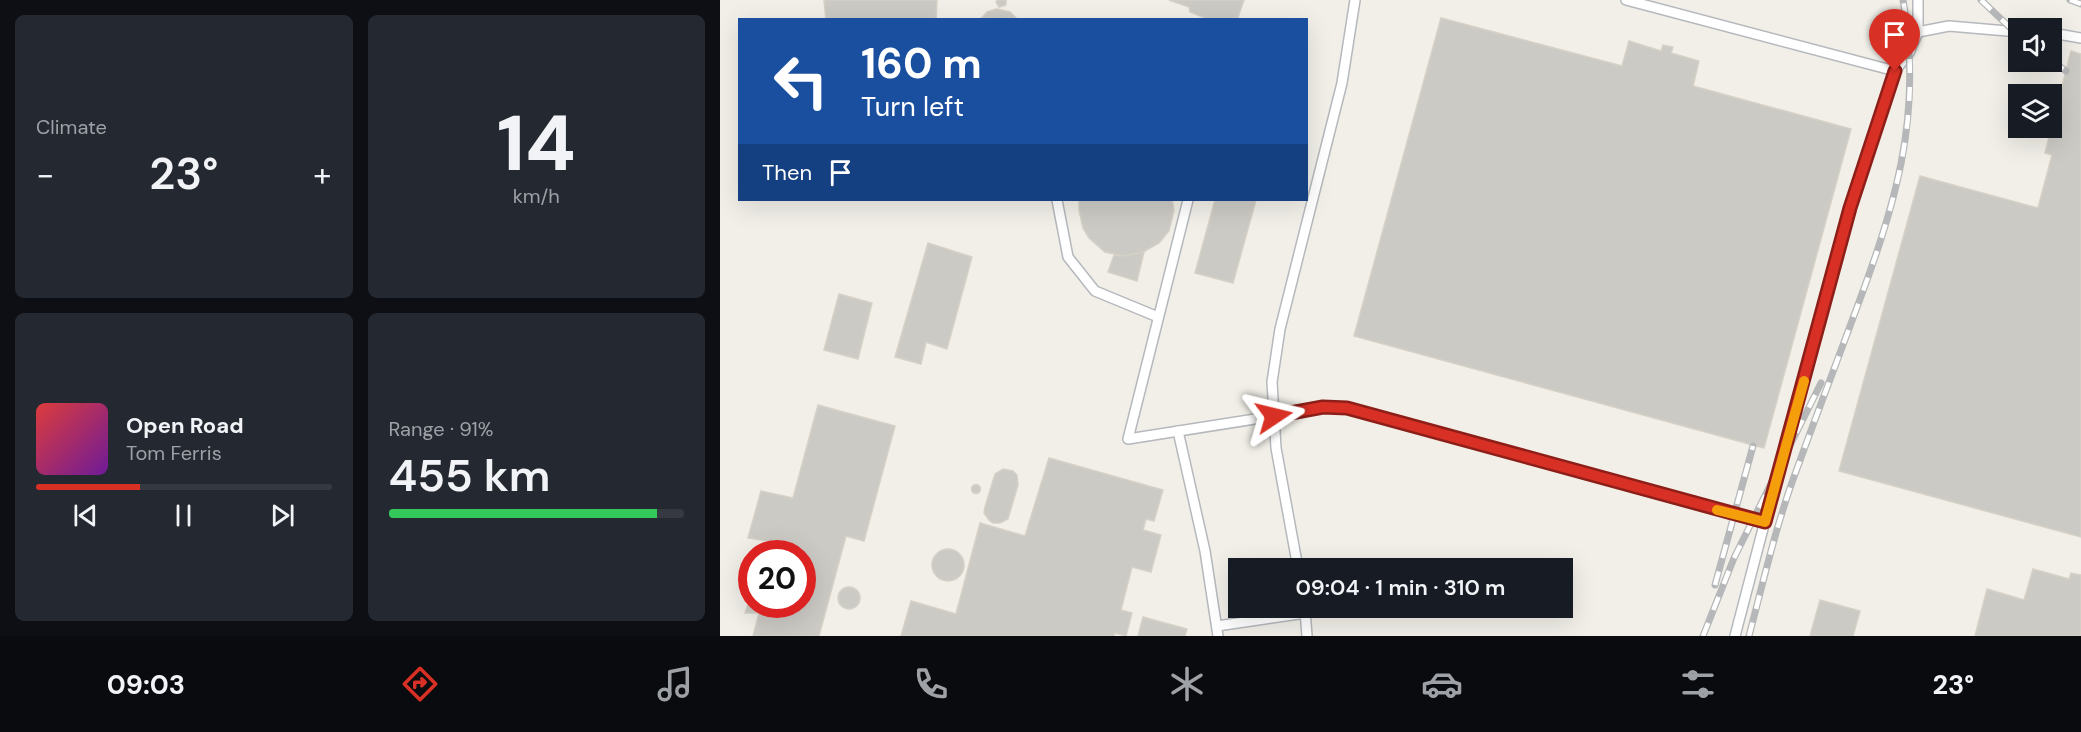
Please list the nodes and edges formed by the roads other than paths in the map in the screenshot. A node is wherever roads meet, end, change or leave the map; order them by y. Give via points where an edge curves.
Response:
1 (1355, 0) edge
2 (1626, 0) edge
3 (1918, 0) edge
4 (2008, 31) edge
5 (1918, 32) junction
6 (2062, 35) edge
7 (2081, 38) edge
8 (1895, 71) junction
9 (1057, 201) edge
10 (1188, 201) edge
11 (1158, 317) junction
12 (1274, 416) junction
13 (1178, 431) junction
14 (1765, 522) junction
15 (1296, 558) edge
16 (1271, 618) edge
17 (1306, 618) edge
18 (1217, 631) edge
19 (1307, 636) edge
20 (1734, 636) edge

1 - 12 lane via 1342,83 1280,329 1272,382
2 - 8 lane
3 - 5 lane
4 - 5 lane via 1949,26
5 - 8 lane
6 - 7 lane
8 - 14 lane via 1850,208
9 - 11 lane via 1068,258 1095,291
10 - 11 lane
11 - 13 lane via 1128,439
12 - 13 lane
12 - 14 lane via 1323,407 1347,408
12 - 15 lane
13 - 18 lane via 1205,551
14 - 20 lane
16 - 18 lane
17 - 19 lane

